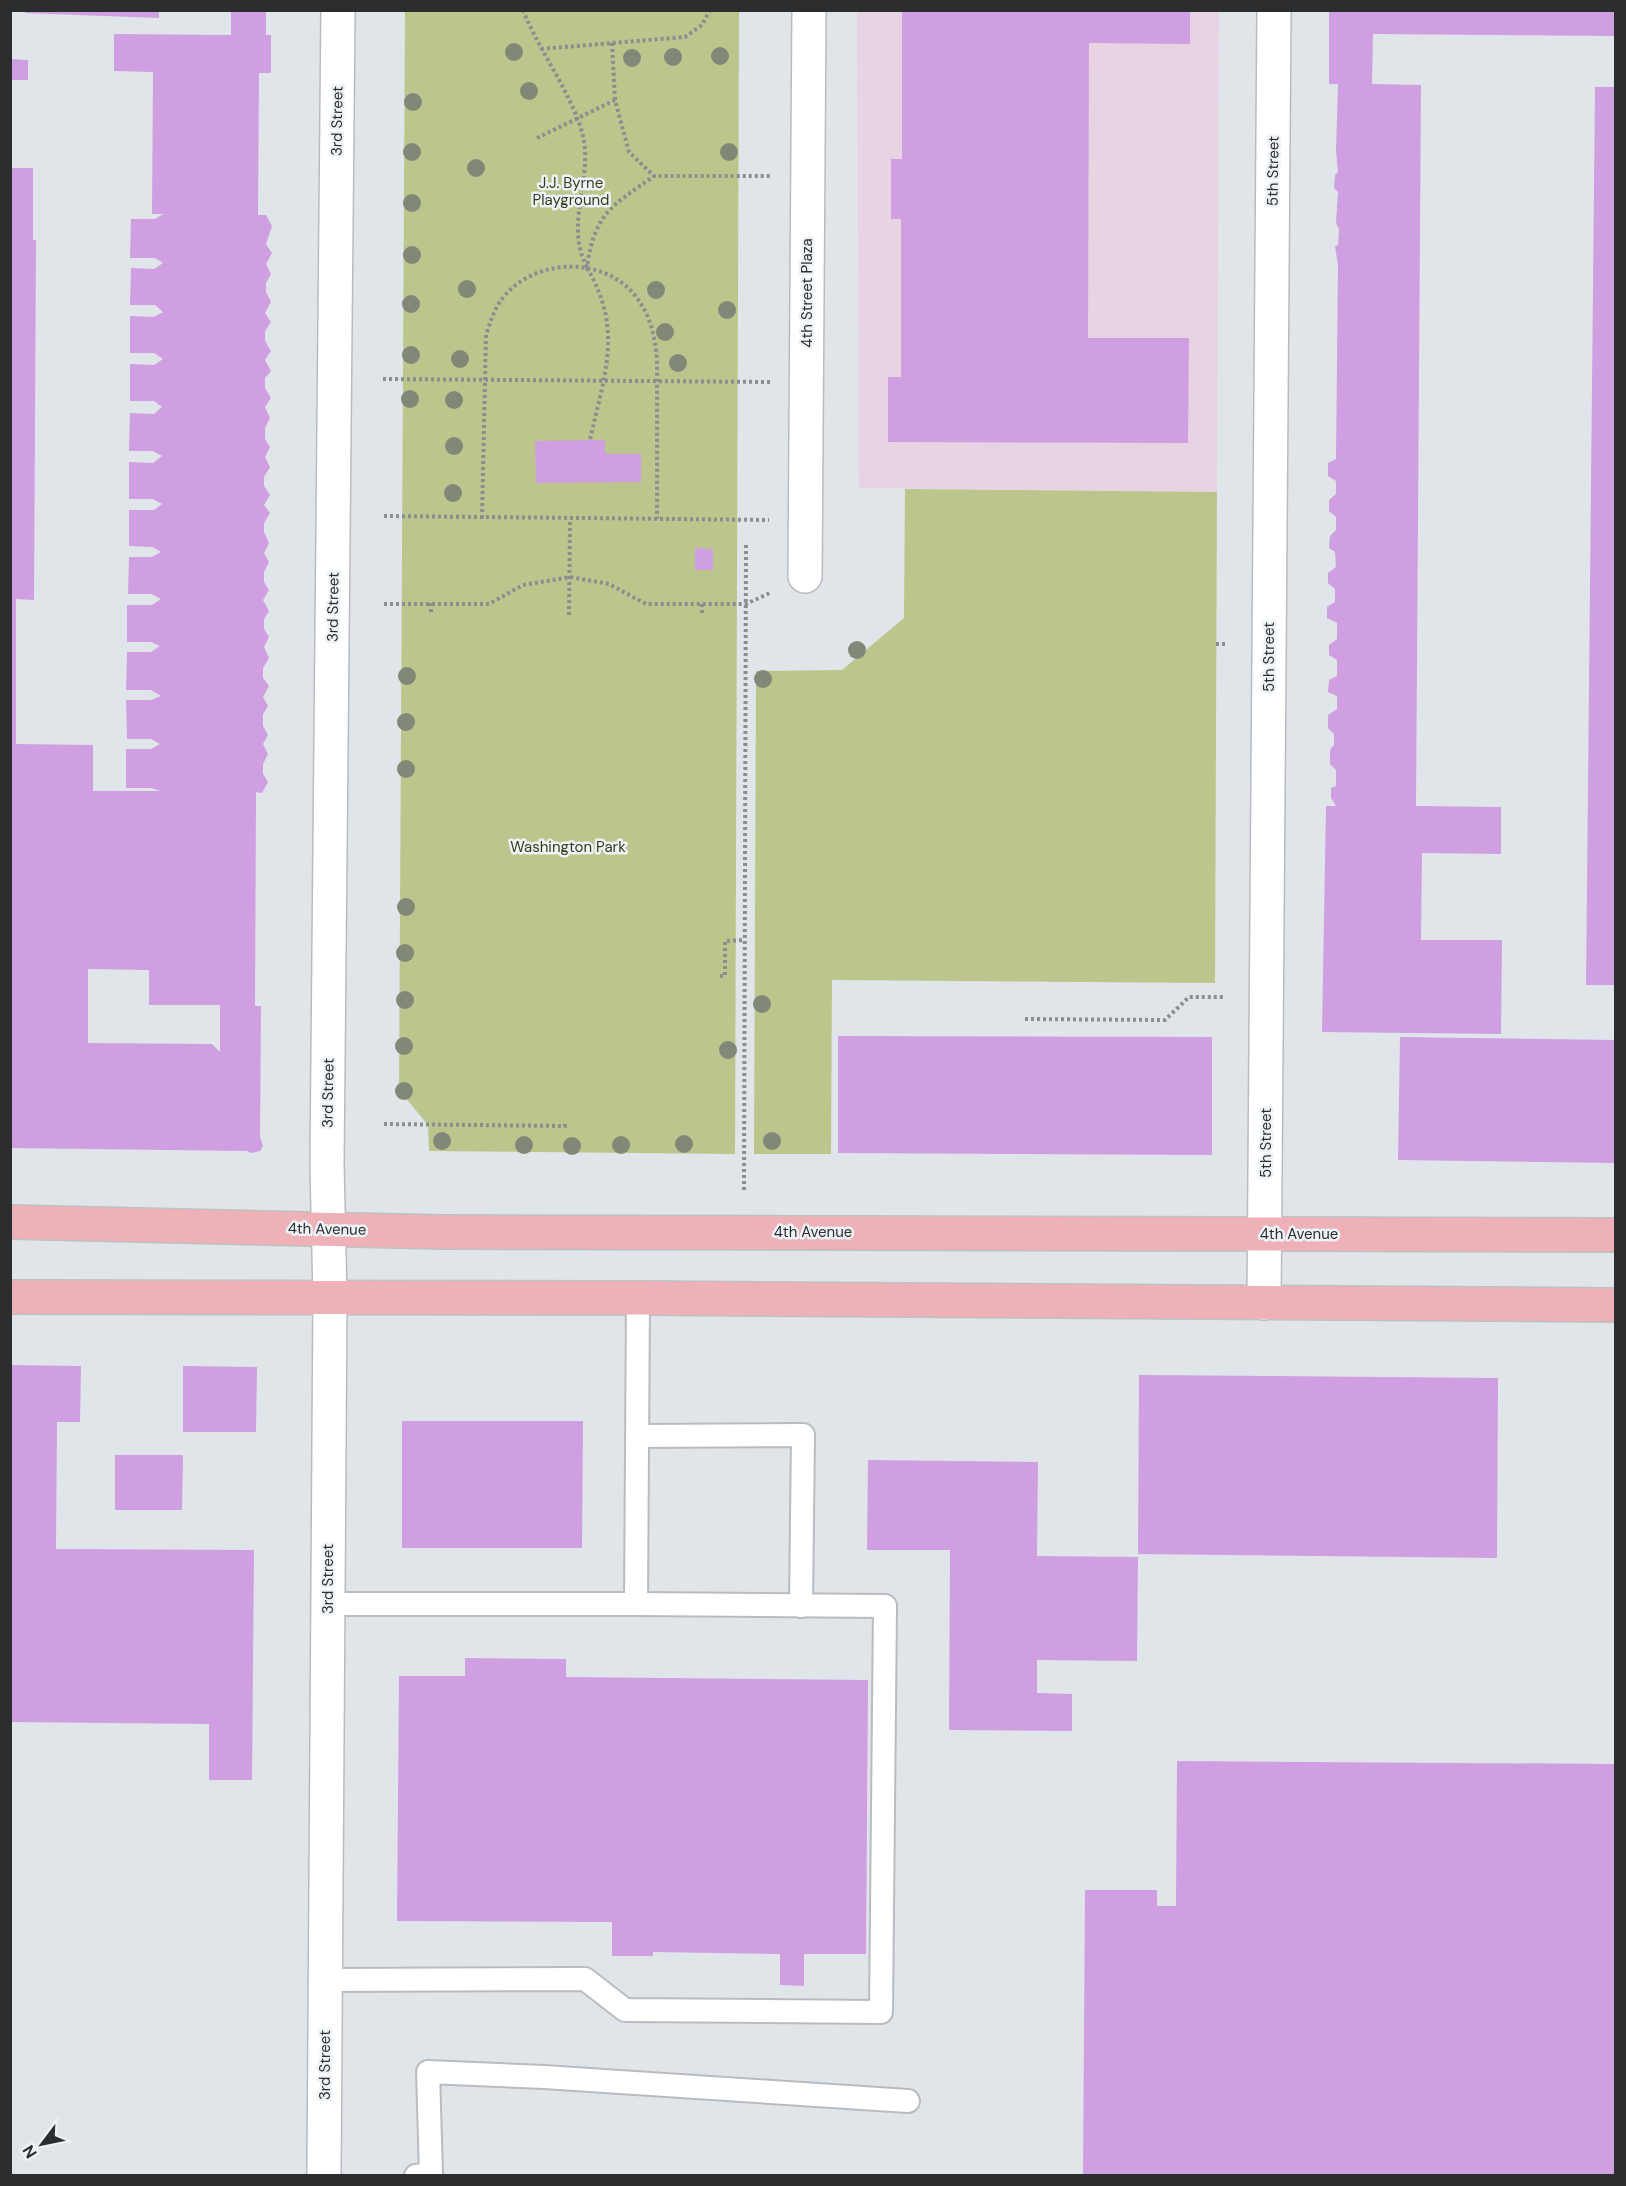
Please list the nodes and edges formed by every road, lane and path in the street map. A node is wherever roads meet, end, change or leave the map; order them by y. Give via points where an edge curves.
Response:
1 (338, 10) edge
2 (524, 10) edge
3 (710, 10) edge
4 (809, 10) edge
5 (1274, 10) edge
6 (612, 44) junction
7 (541, 49) junction
8 (615, 99) junction
9 (577, 118) junction
10 (537, 138) dead end
11 (654, 176) junction
12 (808, 176) junction
13 (587, 267) junction
14 (383, 379) dead end
15 (484, 380) junction
16 (602, 381) junction
17 (657, 381) junction
18 (807, 382) junction
19 (590, 440) dead end
20 (384, 516) dead end
21 (483, 518) junction
22 (570, 519) junction
23 (657, 519) junction
24 (806, 520) junction
25 (746, 544) dead end
26 (805, 576) joint
27 (570, 577) junction
28 (431, 603) junction
29 (384, 604) dead end
30 (702, 604) junction
31 (746, 604) junction
32 (431, 615) dead end
33 (569, 615) dead end
34 (702, 615) dead end
35 (1216, 644) dead end
36 (1226, 644) dead end
37 (745, 940) junction
38 (720, 976) dead end
39 (1224, 997) dead end
40 (1025, 1019) dead end
41 (565, 1121) dead end
42 (384, 1124) dead end
43 (744, 1190) dead end
44 (10, 1222) edge
45 (328, 1230) junction
46 (1265, 1234) junction
47 (1616, 1235) edge
48 (10, 1297) edge
49 (330, 1298) junction
50 (639, 1298) junction
51 (1264, 1303) junction
52 (1616, 1305) edge
53 (637, 1436) junction
54 (328, 1604) junction
55 (636, 1604) junction
56 (801, 1606) junction
57 (325, 1980) junction
58 (908, 2101) dead end
59 (324, 2175) edge
60 (416, 2175) edge

1 - 45 street, 3rd Street
2 - 7 path
3 - 6 path via 702,25 685,37
4 - 12 street, 4th Street Plaza
5 - 46 street, 5th Street
6 - 7 path
6 - 8 path
7 - 9 path
8 - 9 path
8 - 11 path via 629,152
9 - 10 path
9 - 13 path via 586,159 577,240
11 - 12 path
11 - 13 path via 622,197 600,221
12 - 18 street, 4th Street Plaza
13 - 15 path via 545,270 524,279 506,294 493,313 486,335
13 - 16 path via 604,301 608,320 610,336
13 - 17 path via 622,284 646,313 654,335
14 - 15 path
15 - 16 path
15 - 21 path
16 - 17 path
16 - 19 path
17 - 18 path
17 - 23 path
18 - 24 street, 4th Street Plaza
20 - 21 path
21 - 22 path
22 - 23 path
22 - 27 path
23 - 24 path
24 - 26 street, 4th Street Plaza
25 - 31 path
26 - 31 path
27 - 28 path via 523,585 489,603
27 - 30 path via 609,584 646,604
27 - 33 path
28 - 29 path
28 - 32 path
30 - 31 path
30 - 34 path
31 - 37 path
35 - 36 path
37 - 38 path via 725,940 725,976
37 - 43 path
39 - 40 path via 1189,997 1165,1020
41 - 42 path via 565,1126
44 - 45 main road, 4th Avenue
45 - 46 main road, 4th Avenue
45 - 49 street, 3rd Street
46 - 47 main road, 4th Avenue
46 - 51 street, 5th Street
48 - 49 main road
49 - 50 main road
49 - 54 street, 3rd Street
50 - 51 main road
50 - 53 lane
51 - 52 main road
53 - 55 lane
53 - 56 lane via 803,1435
54 - 55 lane
54 - 57 street, 3rd Street
55 - 56 lane
56 - 57 lane via 885,1606 881,2012 625,2010 585,1979
57 - 59 street, 3rd Street
58 - 60 lane via 428,2072 431,2174

